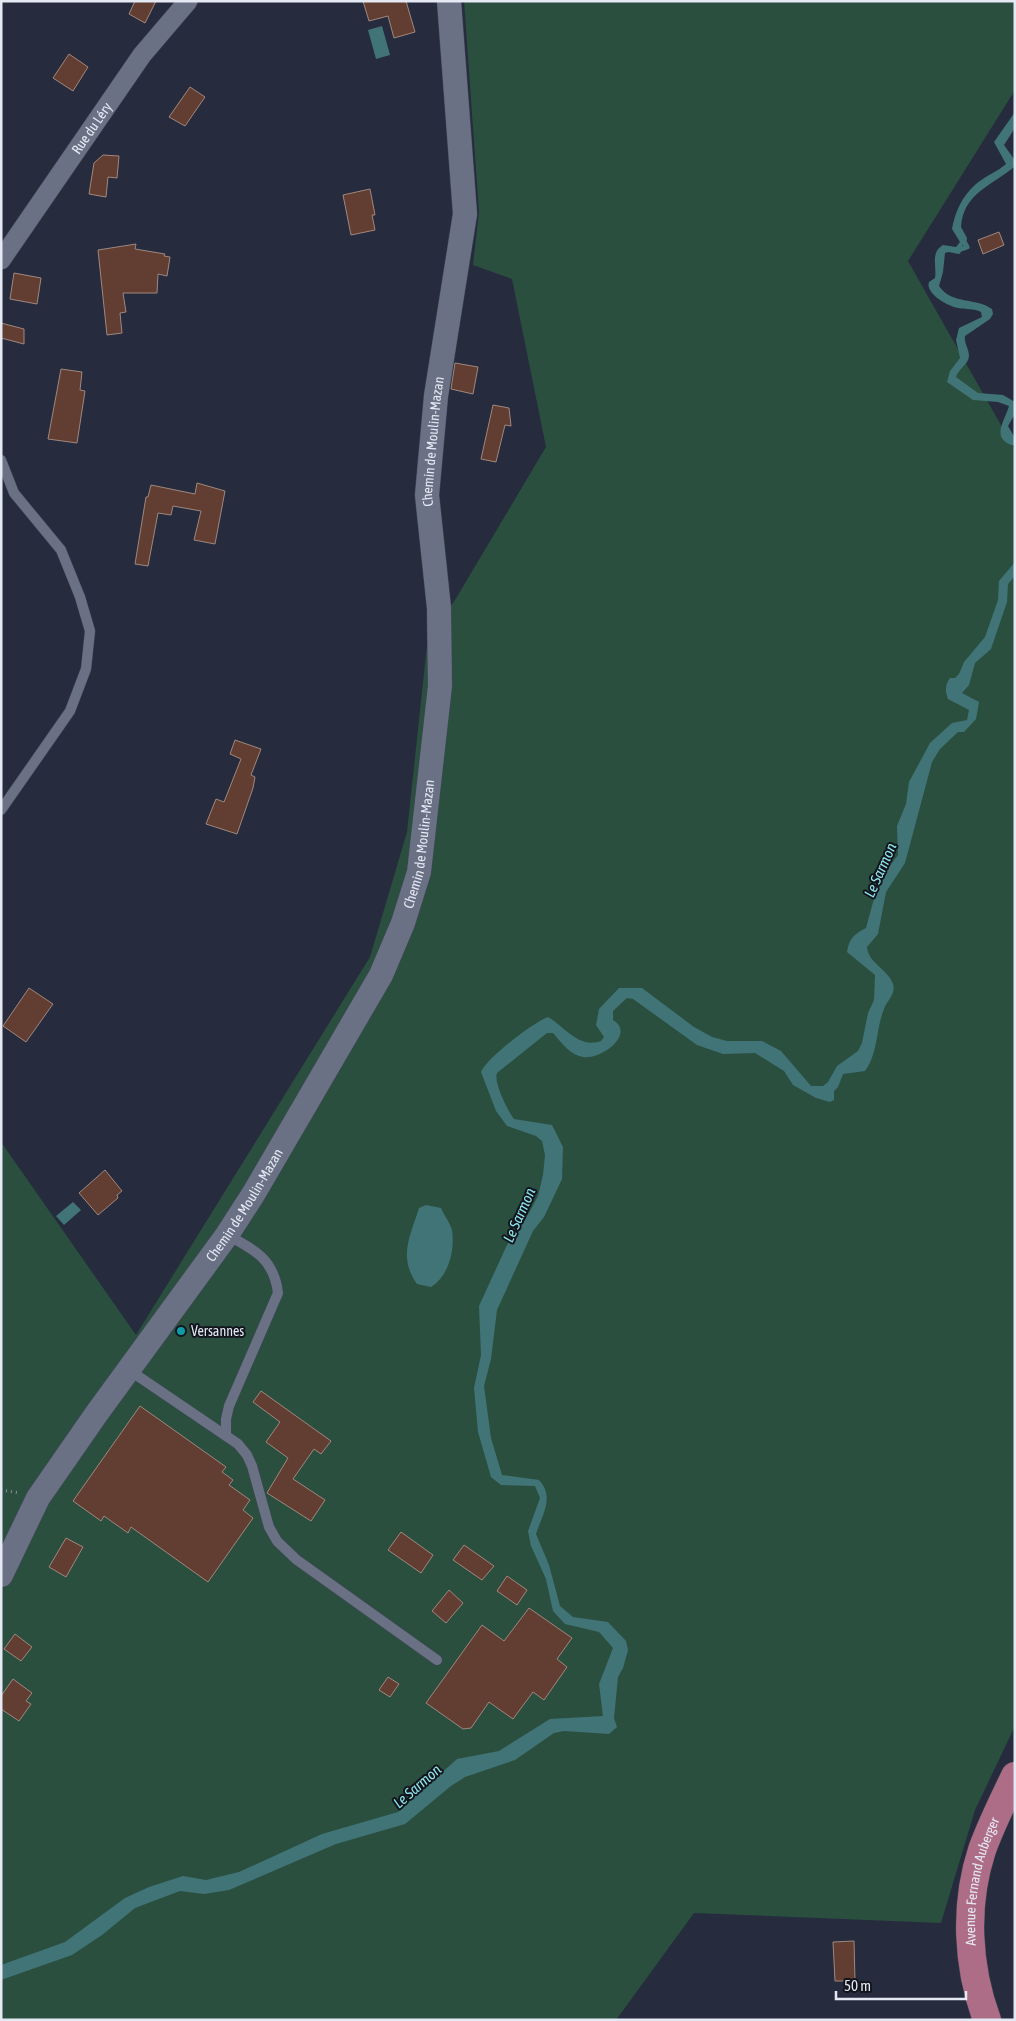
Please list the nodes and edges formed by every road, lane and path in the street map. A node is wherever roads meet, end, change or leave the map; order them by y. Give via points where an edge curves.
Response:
1 (188, 1) edge
2 (448, 1) edge
3 (1, 260) edge
4 (1, 460) edge
5 (1, 810) edge
6 (228, 1235) junction
7 (129, 1370) junction
8 (226, 1436) junction
9 (1, 1575) edge
10 (437, 1660) dead end
11 (1015, 1776) edge
12 (987, 2020) edge

1 - 3 street, Rue du Léry via 142,55
2 - 6 street, Chemin de Moulin-Mazan via 465,214 436,396 427,496 439,608 440,686 419,872 403,923 381,975
4 - 5 lane via 14,493 61,550 90,632 86,669 70,711
6 - 7 street, Chemin de Moulin-Mazan
6 - 8 lane via 250,1247 271,1267 276,1275 278,1294 229,1406
7 - 8 lane
7 - 9 street, Chemin de Moulin-Mazan via 38,1498
8 - 10 lane via 247,1455 269,1527 277,1542 297,1560
11 - 12 main road, Avenue Fernand Auberger via 982,1852 971,1904 974,1978

